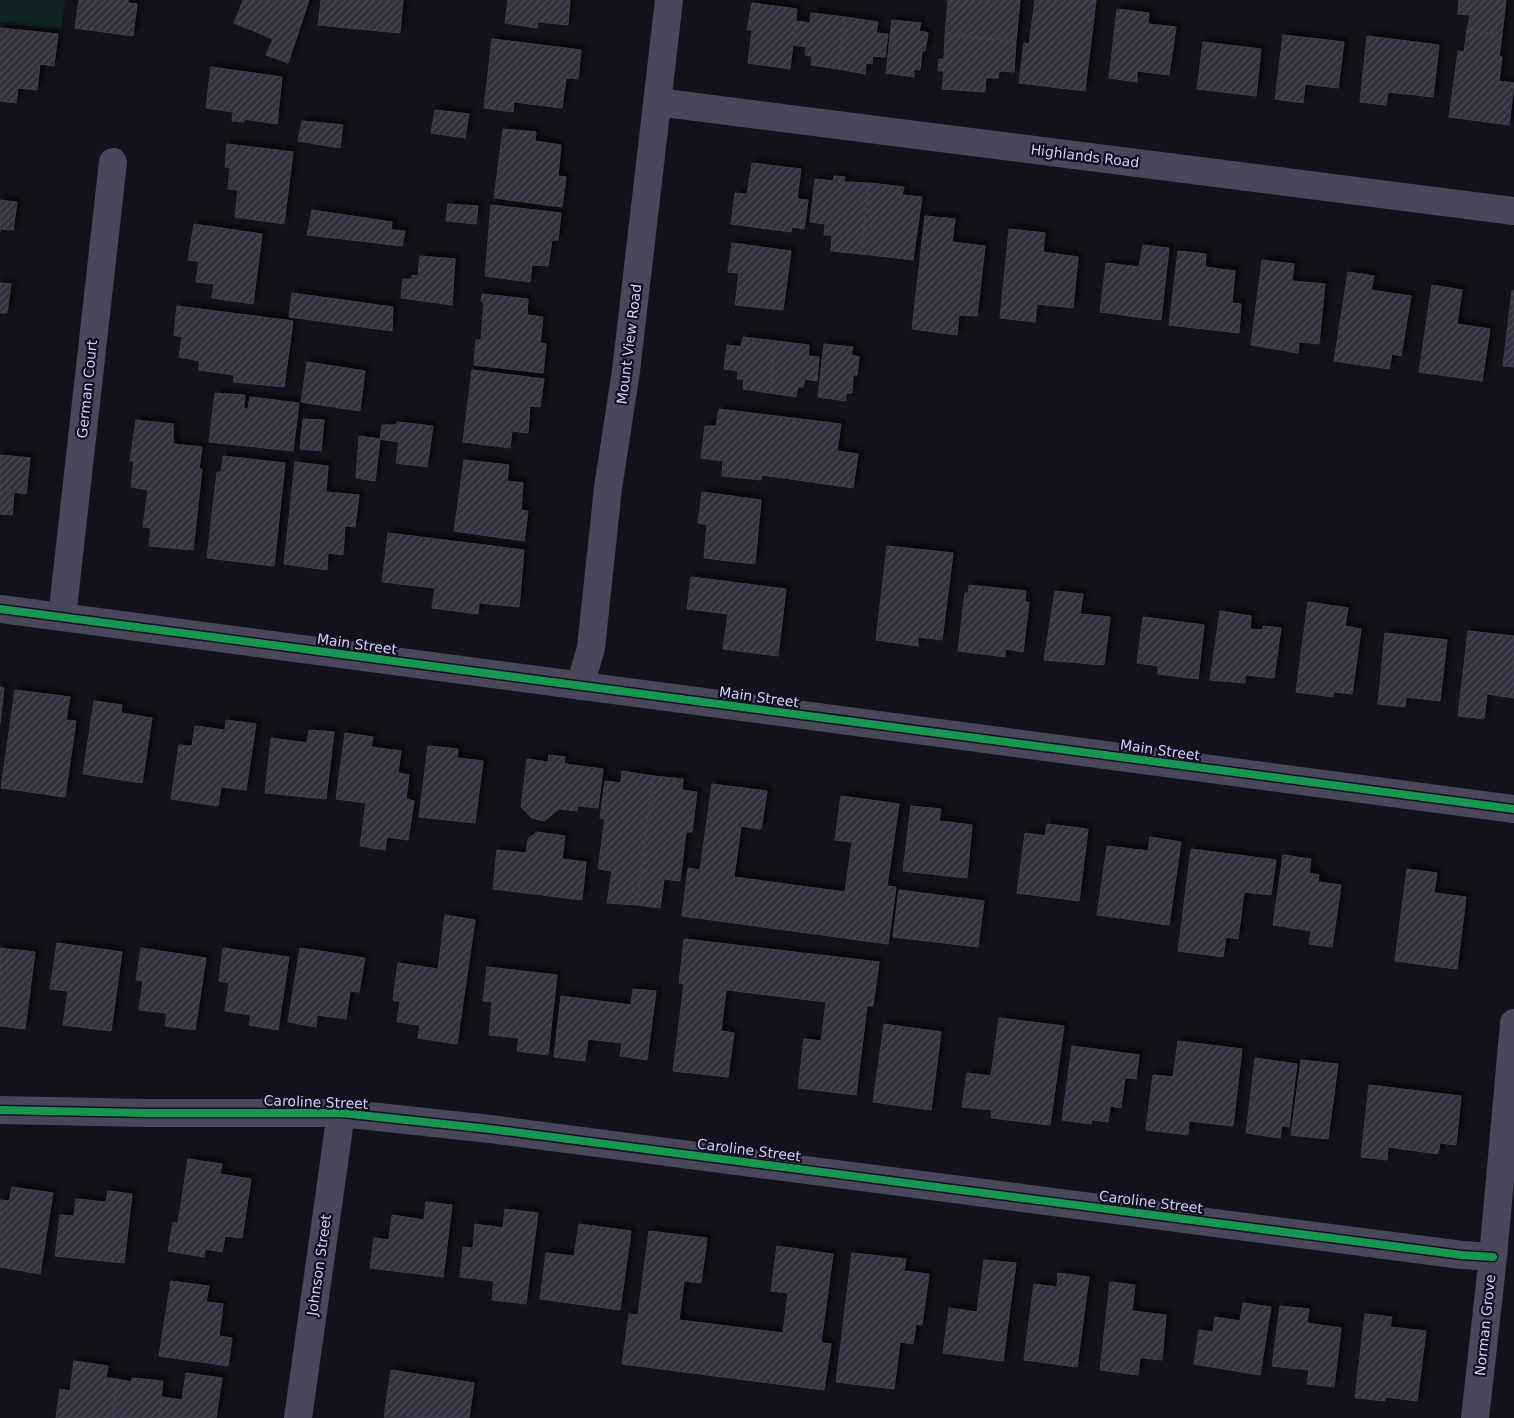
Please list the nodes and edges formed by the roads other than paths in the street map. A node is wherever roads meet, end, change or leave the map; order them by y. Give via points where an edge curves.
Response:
1 (669, 0) edge
2 (657, 102) junction
3 (113, 162) dead end
4 (1514, 211) edge
5 (0, 609) edge
6 (62, 617) junction
7 (580, 686) junction
8 (1514, 809) edge
9 (1514, 1023) edge
10 (0, 1110) edge
11 (340, 1113) junction
12 (1492, 1257) junction
13 (298, 1418) edge
14 (1474, 1418) edge

1 - 2 street, Mount View Road
2 - 4 street, Highlands Road
2 - 7 street, Mount View Road via 591,648
3 - 6 street, German Court
5 - 6 street, Main Street
6 - 7 street, Main Street
7 - 8 street, Main Street
9 - 12 street, Norman Grove
10 - 11 street, Caroline Street
11 - 12 street, Caroline Street via 490,1129
11 - 13 street, Johnson Street
12 - 14 street, Norman Grove

